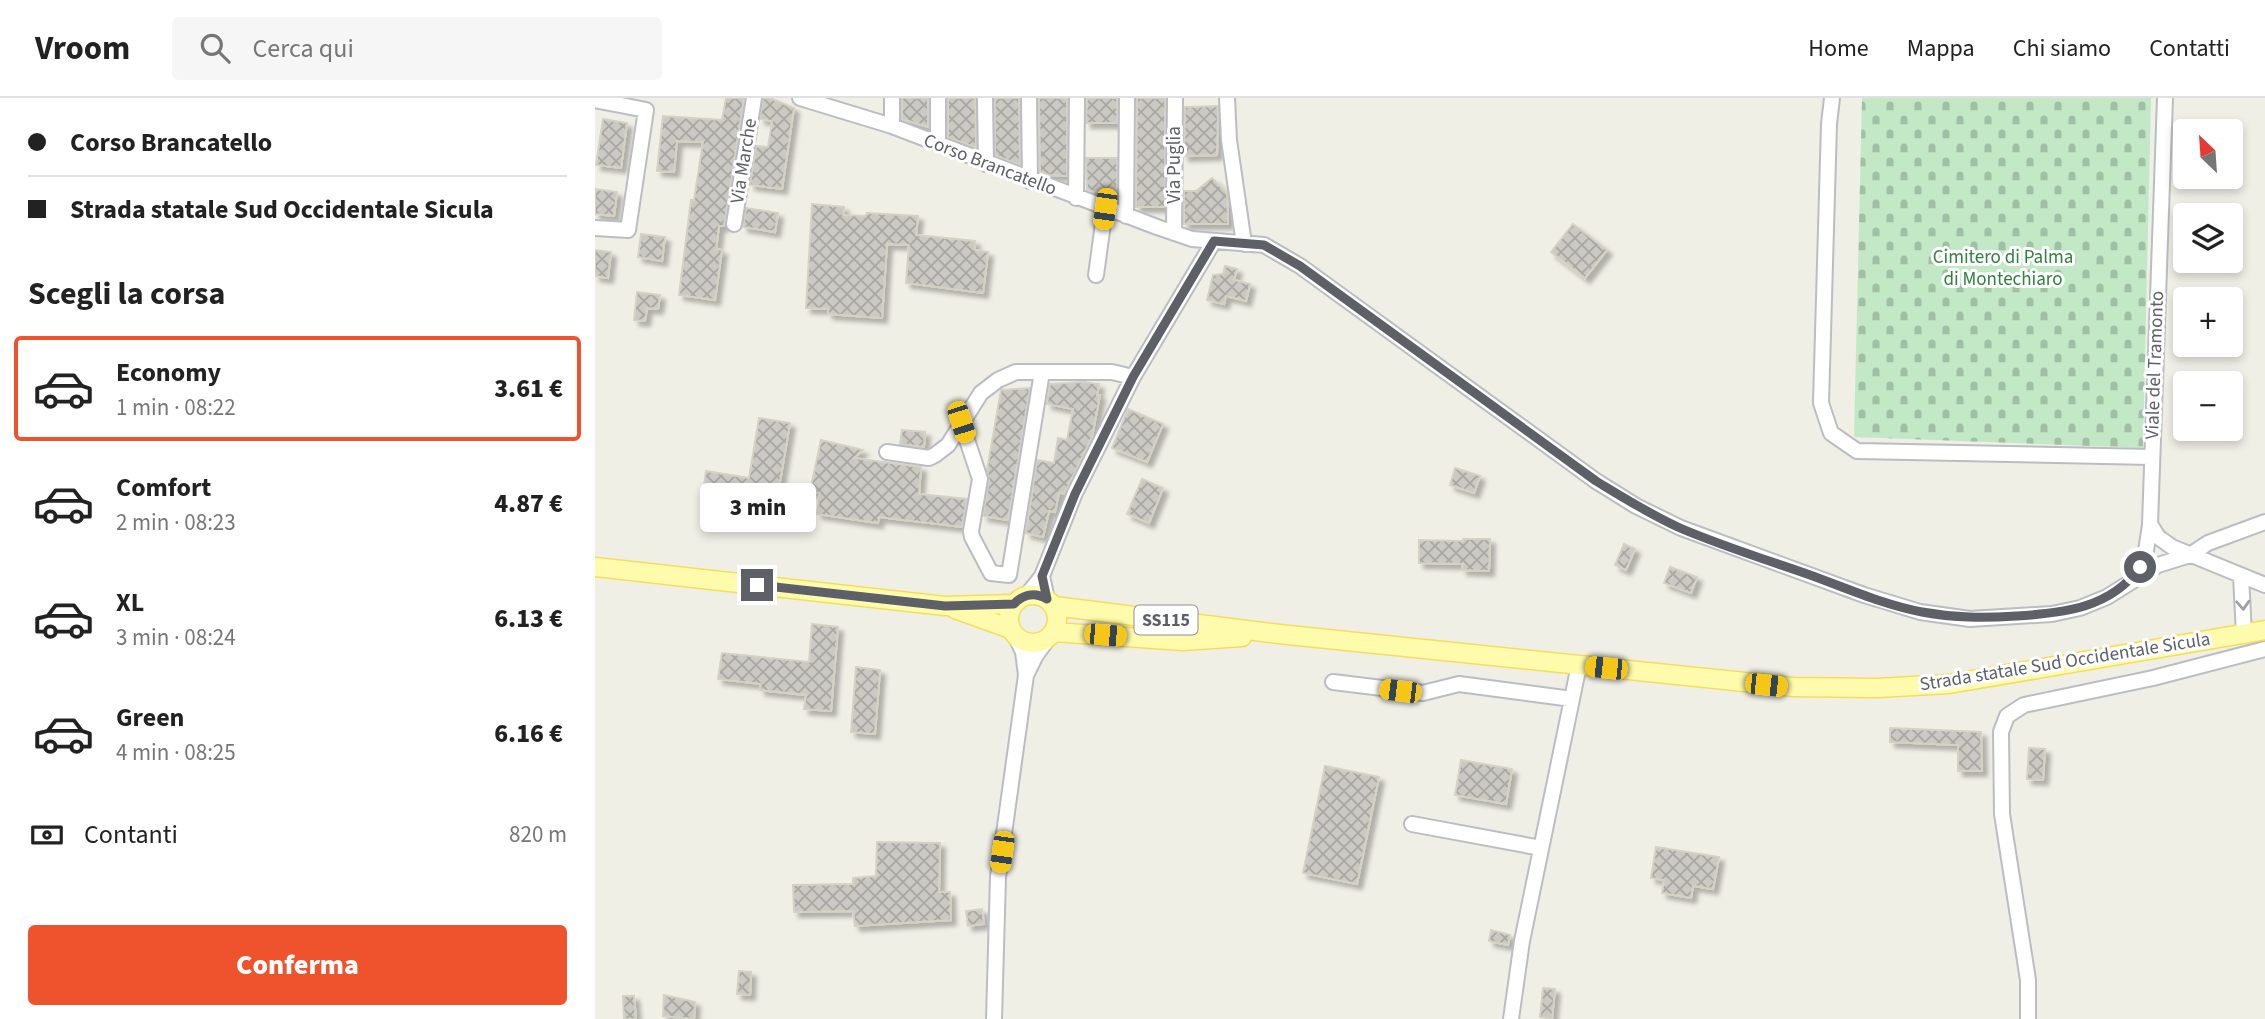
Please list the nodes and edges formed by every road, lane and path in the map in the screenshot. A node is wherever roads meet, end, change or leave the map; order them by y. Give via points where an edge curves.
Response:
1 (754, 98) edge
2 (800, 98) edge
3 (892, 98) edge
4 (937, 98) edge
5 (985, 98) edge
6 (1029, 98) edge
7 (1077, 98) edge
8 (1127, 98) edge
9 (1175, 98) edge
10 (1227, 98) edge
11 (1832, 98) edge
12 (2165, 98) edge
13 (595, 100) edge
14 (846, 104) edge
15 (892, 126) junction
16 (938, 144) junction
17 (986, 164) junction
18 (1030, 181) junction
19 (1076, 198) junction
20 (1105, 209) junction
21 (1126, 216) junction
22 (734, 224) dead end
23 (595, 228) edge
24 (1174, 233) junction
25 (1214, 241) junction
26 (1244, 244) junction
27 (1095, 275) dead end
28 (1042, 372) junction
29 (1133, 377) junction
30 (961, 422) junction
31 (887, 452) dead end
32 (2152, 457) junction
33 (2265, 522) edge
34 (2150, 524) junction
35 (2190, 555) junction
36 (595, 567) edge
37 (1042, 576) junction
38 (2241, 576) junction
39 (2265, 584) edge
40 (2120, 589) junction
41 (1020, 600) junction
42 (1050, 602) junction
43 (945, 606) junction
44 (2265, 630) edge
45 (1013, 632) junction
46 (1052, 634) junction
47 (1279, 634) junction
48 (2243, 634) junction
49 (2265, 649) edge
50 (1579, 665) junction
51 (1027, 675) junction
52 (1333, 682) dead end
53 (1572, 699) junction
54 (1412, 824) dead end
55 (1541, 848) junction
56 (994, 1019) edge
57 (1511, 1019) edge
58 (2028, 1019) edge

1 - 22 street, Via Marche
2 - 14 street, Corso Brancatello
3 - 15 street
4 - 16 street
5 - 17 street
6 - 18 street
7 - 19 street
8 - 21 street
9 - 24 street, Via Puglia
10 - 26 street
11 - 32 street via 1821,403 1831,433 1857,451
12 - 32 street, Viale del Tramonto
13 - 23 street via 646,110 628,230
14 - 15 street, Corso Brancatello
15 - 16 street, Corso Brancatello
16 - 17 street, Corso Brancatello
17 - 18 street, Corso Brancatello
18 - 19 street, Corso Brancatello
19 - 20 street, Corso Brancatello
20 - 21 street, Corso Brancatello
20 - 27 street
21 - 24 street, Corso Brancatello
24 - 25 street, Corso Brancatello
25 - 26 street, Corso Brancatello
25 - 29 street
26 - 40 street, Corso Brancatello via 1264,245 1300,266 1596,481 1681,528 1864,595 1920,612 1970,619 2066,612
28 - 29 street via 1112,372
28 - 30 street via 1016,372 998,380 981,393
28 - 30 street via 1009,575 991,573 972,537 979,478
29 - 37 street via 1075,494
30 - 31 street via 935,456
32 - 34 street, Viale del Tramonto
33 - 35 street, Corso Brancatello
34 - 35 street via 2164,542
34 - 40 street, Viale del Tramonto via 2145,557
35 - 38 street
35 - 40 street, Corso Brancatello via 2158,565
36 - 43 main road, Strada statale Sud Occidentale Sicula / SS115
37 - 41 street
37 - 42 street
38 - 39 street
38 -> 48 street
41 - 42 main road, Strada statale Sud Occidentale Sicula / SS115 via 1037,595
41 - 43 main road, Strada statale Sud Occidentale Sicula / SS115
41 - 45 main road via 1009,616
42 - 46 main road via 1057,621
42 - 47 main road, Strada statale Sud Occidentale Sicula / SS115
43 - 45 main road, Strada statale Sud Occidentale Sicula / SS115
44 - 48 main road, Strada statale Sud Occidentale Sicula / SS115
45 - 46 main road, Strada statale Sud Occidentale Sicula / SS115 via 1033,643
45 - 51 street
46 - 47 main road, Strada statale Sud Occidentale Sicula / SS115 via 1183,641
46 - 51 street
47 - 50 main road, Strada statale Sud Occidentale Sicula / SS115
48 - 50 main road, Strada statale Sud Occidentale Sicula / SS115 via 1949,684 1877,688 1793,687
49 - 58 street via 2024,705 2007,716 2001,732 2003,814 2028,980
50 - 53 street
51 - 56 street via 998,877
52 - 53 street via 1423,694 1459,684
53 - 55 street
54 - 55 street
55 - 57 street

